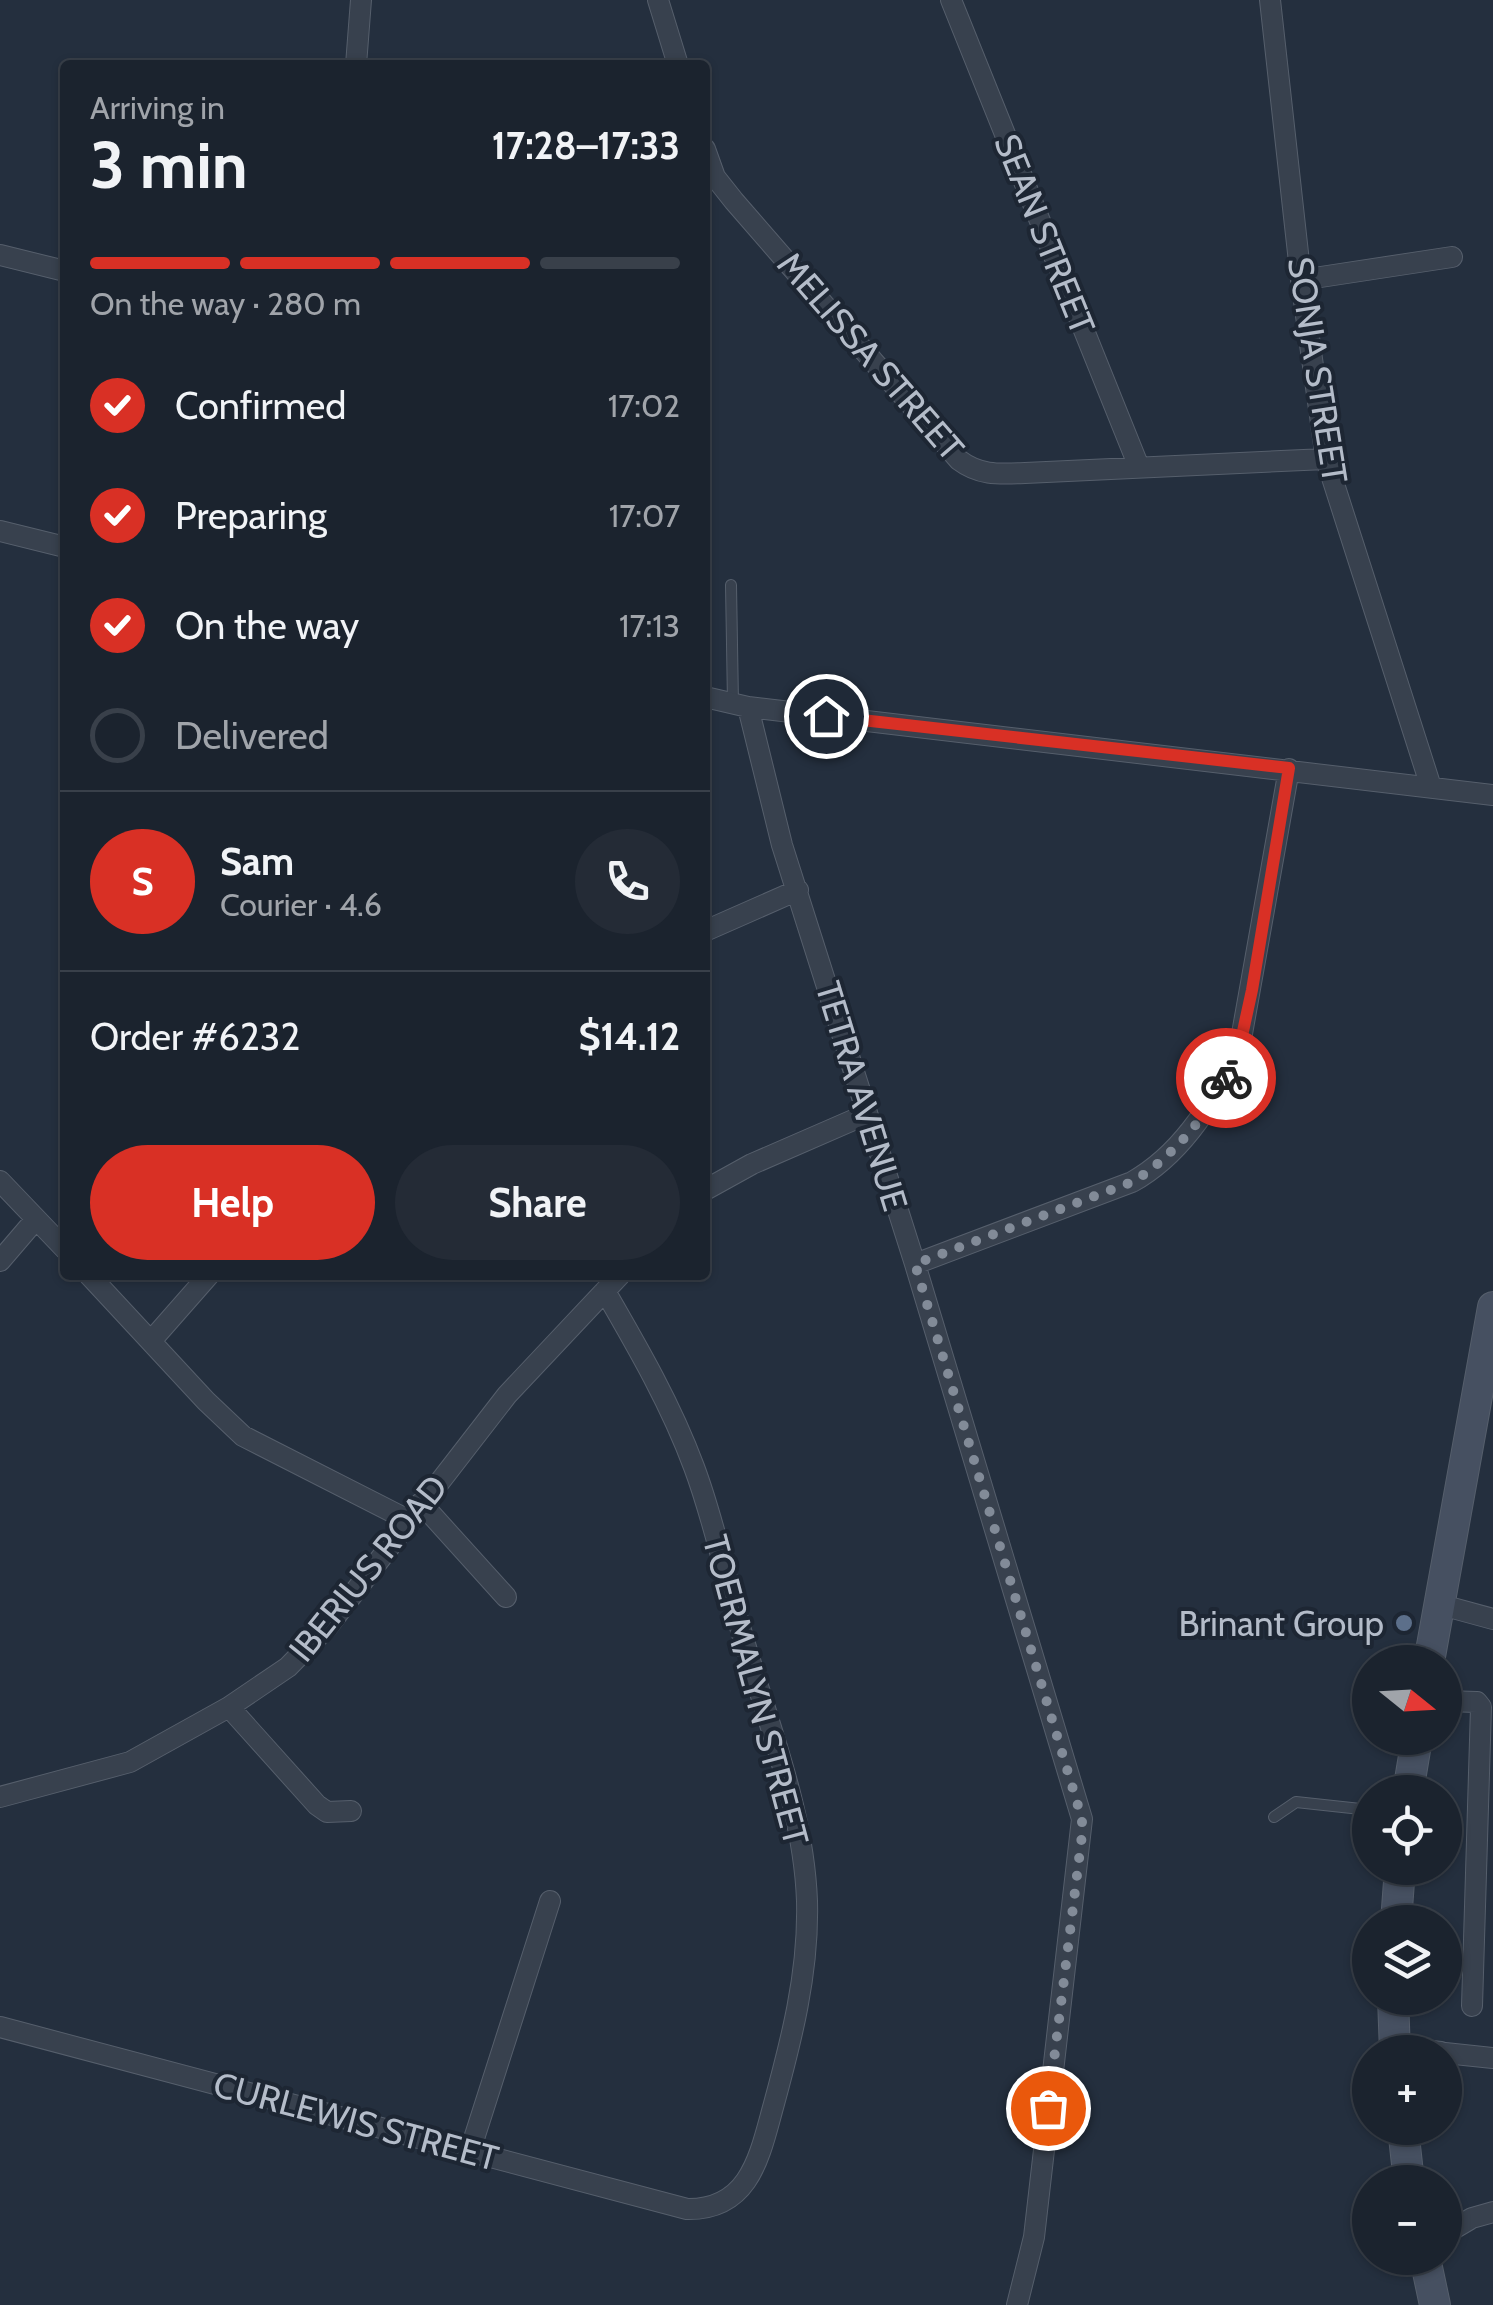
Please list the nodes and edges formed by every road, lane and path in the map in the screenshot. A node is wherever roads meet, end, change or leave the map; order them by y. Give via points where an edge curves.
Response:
1 (361, 0) edge
2 (658, 0) edge
3 (951, 0) edge
4 (1270, 0) edge
5 (356, 60) edge
6 (676, 60) edge
7 (710, 161) edge
8 (0, 255) edge
9 (1452, 257) dead end
10 (60, 270) edge
11 (1301, 280) junction
12 (1326, 459) junction
13 (1139, 467) junction
14 (0, 531) edge
15 (60, 545) edge
16 (731, 585) dead end
17 (710, 698) edge
18 (741, 705) junction
19 (1289, 768) junction
20 (1431, 787) junction
21 (1493, 795) edge
22 (798, 890) junction
23 (710, 929) edge
24 (867, 1114) junction
25 (0, 1181) edge
26 (710, 1187) edge
27 (36, 1218) junction
28 (60, 1244) edge
29 (0, 1261) edge
30 (915, 1264) junction
31 (94, 1280) edge
32 (205, 1280) edge
33 (612, 1283) edge
34 (1493, 1307) edge
35 (151, 1341) junction
36 (1486, 1383) edge
37 (414, 1512) junction
38 (506, 1597) dead end
39 (1438, 1604) junction
40 (1493, 1619) edge
41 (1432, 1645) edge
42 (1462, 1701) edge
43 (230, 1707) junction
44 (0, 1797) edge
45 (1352, 1808) edge
46 (350, 1812) dead end
47 (1274, 1817) dead end
48 (550, 1902) dead end
49 (1472, 2006) dead end
50 (0, 2027) edge
51 (1462, 2055) edge
52 (1493, 2058) edge
53 (470, 2151) junction
54 (714, 2208) joint
55 (1493, 2212) edge
56 (1462, 2224) edge
57 (1429, 2275) edge
58 (1017, 2305) edge
59 (1435, 2305) edge

1 - 5 street
2 - 6 street
3 - 13 street, SEAN STREET
4 - 11 street, SONJA STREET
7 - 13 street, MELISSA STREET via 721,185 973,470
8 - 10 street
9 - 11 street
11 - 12 street, SONJA STREET
12 - 13 street, MELISSA STREET
12 - 20 street, SONJA STREET
14 - 15 street
16 - 18 lane
17 - 18 street
18 - 19 street
18 - 22 street, TETRA AVENUE
19 - 20 street
19 - 30 street via 1240,1045 1202,1114 1173,1151 1132,1182
20 - 21 street
22 - 23 street
22 - 24 street, TETRA AVENUE
24 - 26 street
24 - 30 street, TETRA AVENUE
25 - 27 street
27 - 28 street
27 - 29 street
30 - 58 street, TETRA AVENUE via 1082,1819 1034,2237
31 - 35 street
32 - 35 street
33 - 37 street, IBERIUS ROAD via 507,1395
33 - 54 street, TOERMALYN STREET via 695,1468 790,1790 807,1902 796,2023 762,2148 739,2190
34 - 36 street
35 - 37 street via 243,1436
36 - 39 street
37 - 38 street
37 - 43 street, IBERIUS ROAD via 310,1648
39 - 40 street
39 - 41 street
42 - 49 street via 1481,1707
43 - 44 street, IBERIUS ROAD via 130,1762
43 - 46 street via 318,1805
45 - 47 lane via 1296,1802
48 - 53 street
50 - 53 street, CURLEWIS STREET
51 - 52 street
53 - 54 street, CURLEWIS STREET via 687,2210
55 - 56 street
57 - 59 street

